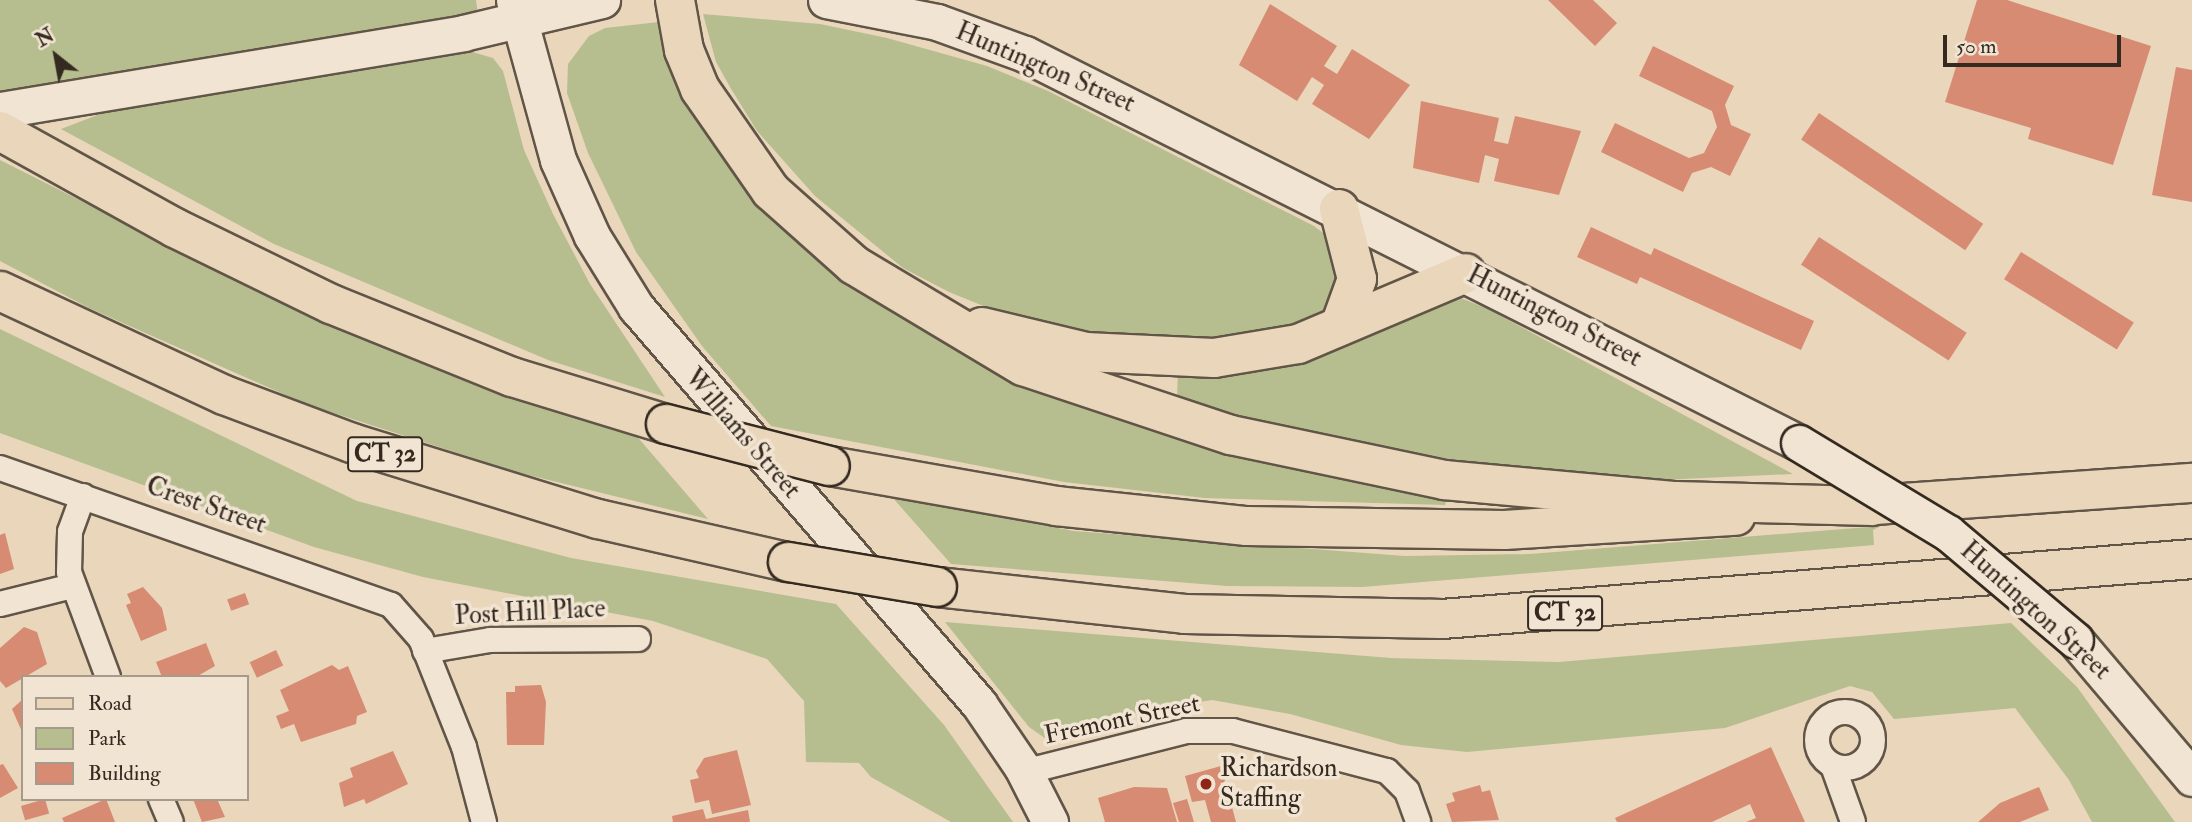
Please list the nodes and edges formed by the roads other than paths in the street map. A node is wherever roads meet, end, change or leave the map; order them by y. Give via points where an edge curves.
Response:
1 (602, 0) edge
2 (675, 0) edge
3 (826, 0) edge
4 (516, 10) edge
5 (0, 110) edge
6 (0, 131) edge
7 (1339, 209) junction
8 (1466, 273) junction
9 (0, 291) edge
10 (923, 310) junction
11 (1340, 326) junction
12 (0, 468) edge
13 (2192, 482) edge
14 (83, 496) junction
15 (1872, 506) junction
16 (2192, 559) edge
17 (72, 586) junction
18 (0, 604) edge
19 (638, 639) dead end
20 (425, 651) junction
21 (107, 675) edge
22 (1833, 766) dead end
23 (1024, 772) junction
24 (2192, 778) edge
25 (162, 801) edge
26 (171, 822) edge
27 (484, 822) edge
28 (1050, 822) edge
29 (1418, 822) edge
30 (1853, 822) edge

1 - 4 main road
2 - 10 main road via 689,64 713,112 771,191 854,265
3 - 7 main road, Huntington Street via 924,19 1025,54
4 - 5 main road via 463,33
4 - 23 main road, Williams Street via 558,160 592,236 636,307 979,705
6 - 15 main road, bridge via 187,234 390,330 524,381 830,466 1056,506 1322,530 1564,528
7 - 8 main road, Huntington Street
7 - 11 main road via 1357,279
8 - 11 main road
8 - 24 main road, Huntington Street, bridge via 1799,443 1948,533 2075,640
9 - 16 main road, CT 32, bridge via 179,375 352,443 586,516 788,562 937,587 1185,614 1442,619
10 - 11 main road via 1086,352 1181,359 1288,346
10 - 15 main road via 1002,355 1079,388 1196,425 1340,460 1444,480 1575,495
12 - 14 street, Crest Street
13 - 15 main road
14 - 17 street via 69,542
14 - 20 street, Crest Street via 391,605 412,626
17 - 18 street
17 - 21 street
19 - 20 street, Post Hill Place via 491,640
20 - 27 street via 464,747
22 - 30 street
23 - 28 main road, Williams Street
23 - 29 street, Fremont Street via 1210,730 1256,735 1355,761 1395,777
25 - 26 street

